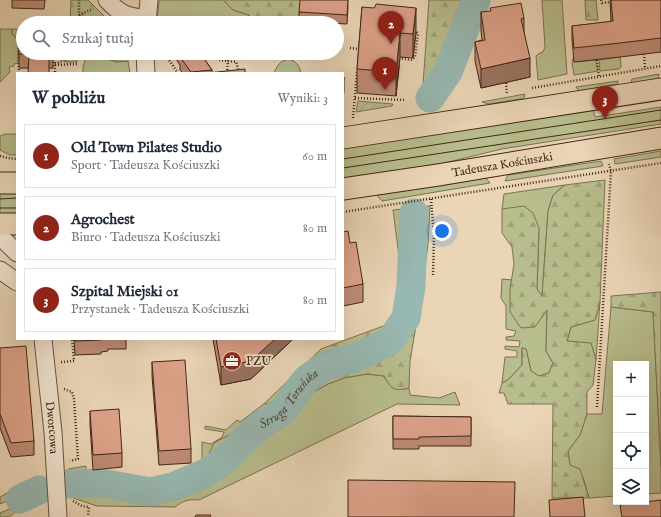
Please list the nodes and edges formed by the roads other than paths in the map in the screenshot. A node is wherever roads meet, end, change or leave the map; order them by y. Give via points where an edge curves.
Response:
1 (108, 0) edge
2 (149, 0) edge
3 (128, 16) edge
4 (147, 16) edge
5 (145, 60) edge
6 (146, 72) edge
7 (661, 89) edge
8 (348, 130) edge
9 (661, 138) edge
10 (0, 183) edge
11 (16, 183) edge
12 (344, 189) edge
13 (0, 224) edge
14 (16, 224) edge
15 (0, 238) edge
16 (16, 252) edge
17 (0, 270) edge
18 (16, 281) edge
19 (43, 340) edge
20 (58, 517) edge

1 - 3 street via 116,9
2 - 4 street
5 - 6 street
7 - 8 main road
9 - 12 main road, Tadeusza Kościuszki
10 - 11 main road
13 - 14 main road
15 - 16 street
17 - 18 street
19 - 20 street, Dworcowa via 53,432

